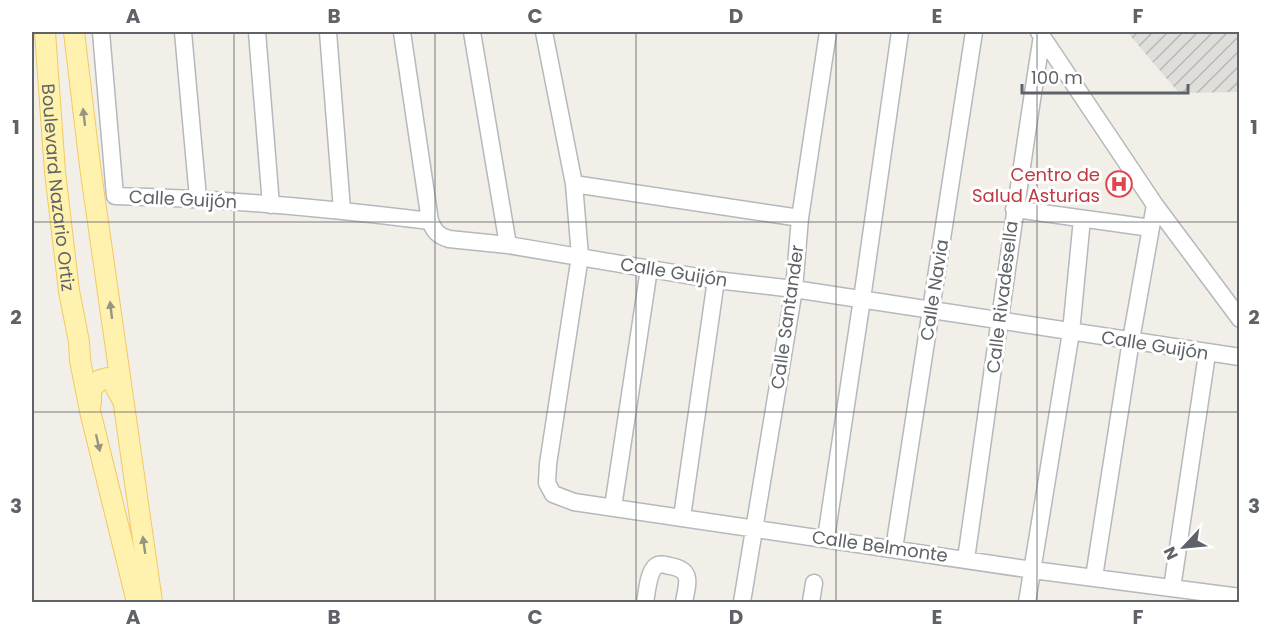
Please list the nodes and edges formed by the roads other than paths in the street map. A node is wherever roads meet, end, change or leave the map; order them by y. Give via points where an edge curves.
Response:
1 (45, 32) edge
2 (74, 32) edge
3 (101, 32) edge
4 (183, 32) edge
5 (257, 32) edge
6 (328, 32) edge
7 (402, 32) edge
8 (472, 32) edge
9 (544, 32) edge
10 (828, 32) edge
11 (900, 32) edge
12 (974, 32) edge
13 (1040, 34) edge
14 (574, 184) junction
15 (198, 198) junction
16 (271, 205) junction
17 (1155, 205) junction
18 (1014, 209) junction
19 (342, 210) junction
20 (800, 218) junction
21 (1082, 219) junction
22 (430, 221) junction
23 (1151, 228) junction
24 (508, 245) junction
25 (580, 256) junction
26 (649, 269) junction
27 (716, 280) junction
28 (794, 289) junction
29 (862, 299) junction
30 (931, 310) junction
31 (1239, 319) edge
32 (1000, 321) junction
33 (1071, 332) junction
34 (115, 338) junction
35 (1131, 340) junction
36 (79, 342) junction
37 (1207, 354) junction
38 (1239, 357) edge
39 (125, 410) junction
40 (90, 411) junction
41 (613, 507) junction
42 (682, 517) junction
43 (755, 529) junction
44 (826, 538) junction
45 (894, 549) junction
46 (966, 559) junction
47 (1033, 570) junction
48 (1094, 577) junction
49 (814, 583) dead end
50 (1172, 588) junction
51 (647, 596) edge
52 (1239, 597) edge
53 (137, 603) edge
54 (152, 603) edge
55 (684, 603) edge
56 (742, 603) edge
57 (811, 603) edge
58 (1027, 603) edge

1 - 36 main road, Boulevard Nazario Ortiz via 55,172
34 -> 2 main road, Boulevard Nazario Ortiz
3 - 15 street, Calle Guijón via 115,196
4 - 15 street
5 - 16 street
6 - 19 street
7 - 22 street
8 - 24 street
9 - 14 street
10 - 20 street, Calle Santander
11 - 29 street
12 - 30 street, Calle Navia
13 - 17 street
13 - 18 street, Calle Rivadesella
14 - 20 street
14 - 25 street
15 - 16 street, Calle Guijón
16 - 19 street, Calle Guijón
17 - 23 street
17 - 31 street
18 - 21 street
18 - 32 street, Calle Rivadesella
19 - 22 street, Calle Guijón
20 - 28 street, Calle Santander
21 - 23 street
21 - 33 street
22 - 24 street, Calle Guijón via 441,237
23 - 35 street
24 - 25 street, Calle Guijón
25 - 26 street, Calle Guijón
25 - 41 street, Calle Belmonte via 547,483 553,495
26 - 27 street, Calle Guijón
26 - 41 street
27 - 28 street, Calle Guijón
27 - 42 street
28 - 29 street, Calle Guijón
28 - 43 street, Calle Santander
29 - 30 street, Calle Guijón
29 - 44 street
30 - 32 street, Calle Guijón
30 - 45 street, Calle Navia
32 - 33 street, Calle Guijón
32 - 46 street, Calle Rivadesella
33 - 35 street, Calle Guijón
33 - 47 street
34 - 36 main road, Boulevard Nazario Ortiz via 111,366 102,371 90,367
34 - 39 main road, Boulevard Nazario Ortiz
35 - 37 street, Calle Guijón
35 - 48 street
36 - 40 main road, Boulevard Nazario Ortiz
37 - 38 street, Calle Guijón
37 - 50 street
39 - 40 main road, Boulevard Nazario Ortiz via 119,392 107,378 91,389
54 -> 39 main road, Boulevard Nazario Ortiz
40 -> 53 main road, Boulevard Nazario Ortiz
41 - 42 street, Calle Belmonte
42 - 43 street, Calle Belmonte
43 - 44 street, Calle Belmonte
43 - 56 street, Calle Santander
44 - 45 street, Calle Belmonte
45 - 46 street, Calle Belmonte
46 - 47 street, Calle Belmonte
47 - 48 street, Calle Belmonte
47 - 58 street
48 - 50 street, Calle Belmonte
49 - 57 street
50 - 52 street, Calle Belmonte
51 - 55 street via 656,566 678,567 687,576

